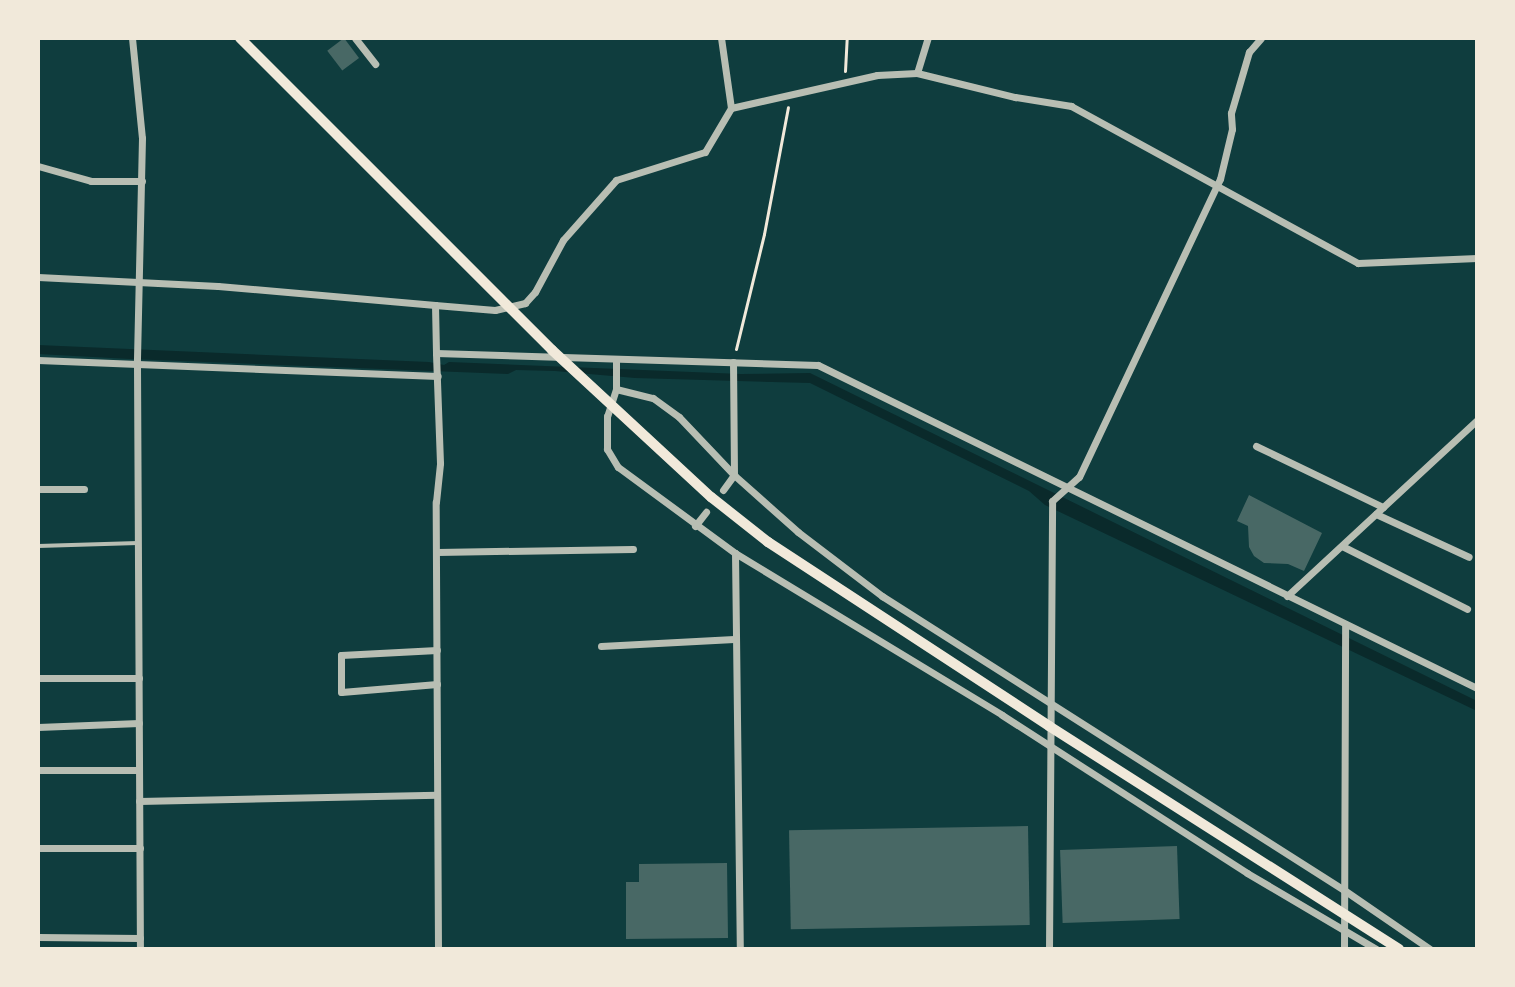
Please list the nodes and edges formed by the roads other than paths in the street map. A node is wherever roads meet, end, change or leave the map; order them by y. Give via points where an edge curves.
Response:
1 (132, 38) edge
2 (240, 38) edge
3 (355, 38) edge
4 (721, 38) edge
5 (928, 38) edge
6 (1261, 38) edge
7 (375, 64) dead end
8 (917, 73) junction
9 (731, 108) junction
10 (38, 166) edge
11 (142, 181) junction
12 (1215, 186) junction
13 (1477, 258) edge
14 (38, 277) edge
15 (141, 282) junction
16 (435, 305) junction
17 (436, 353) junction
18 (38, 360) edge
19 (616, 361) junction
20 (733, 362) junction
21 (137, 366) junction
22 (438, 376) junction
23 (616, 389) junction
24 (1477, 420) edge
25 (1256, 446) dead end
26 (734, 475) junction
27 (38, 489) edge
28 (84, 489) dead end
29 (1064, 489) junction
30 (723, 490) dead end
31 (1383, 507) junction
32 (706, 512) dead end
33 (1376, 514) junction
34 (695, 526) junction
35 (138, 543) junction
36 (38, 546) edge
37 (1342, 546) junction
38 (633, 549) dead end
39 (437, 552) junction
40 (735, 553) junction
41 (1469, 557) dead end
42 (1287, 596) junction
43 (1467, 609) dead end
44 (1345, 624) junction
45 (734, 639) junction
46 (601, 646) dead end
47 (437, 650) junction
48 (38, 678) edge
49 (139, 678) junction
50 (437, 684) junction
51 (1477, 688) edge
52 (1049, 702) junction
53 (139, 723) junction
54 (1049, 726) junction
55 (38, 727) edge
56 (1049, 746) junction
57 (38, 770) edge
58 (139, 770) junction
59 (437, 795) junction
60 (139, 801) junction
61 (38, 848) edge
62 (140, 848) junction
63 (1344, 890) junction
64 (1344, 928) junction
65 (38, 937) edge
66 (140, 938) junction
67 (140, 949) edge
68 (438, 949) edge
69 (740, 949) edge
70 (1049, 949) edge
71 (1344, 949) edge
72 (1376, 949) edge
73 (1399, 949) edge
74 (1430, 949) edge

1 - 11 street
2 - 54 main road via 634,429 768,542
3 - 7 street
4 - 9 street
5 - 8 street
6 - 12 street via 1249,52
8 - 9 street via 877,75
8 - 12 street via 1071,106
9 - 16 street via 705,152 616,180 563,240 525,303 495,310
10 - 11 street via 91,181
11 - 15 street
12 - 13 street via 1358,263
12 - 29 street via 1079,477
14 - 15 street
15 - 16 street
15 - 21 street
16 - 17 street
17 - 19 street
17 - 22 street
18 - 21 street
19 - 20 street
19 - 23 street
20 - 26 street
20 - 29 street via 818,365
21 - 22 street
21 - 35 street
22 - 39 street
23 - 26 street via 662,404
23 - 34 street via 607,416 607,449 618,467
24 - 31 street
25 - 31 street
26 - 30 street
26 - 52 street via 882,596
27 - 28 street
29 - 42 street
29 - 52 street via 1052,501
31 - 33 street
32 - 34 street
33 - 37 street
33 - 41 street
34 - 40 street
35 - 36 lane
35 - 49 street
37 - 42 street
37 - 43 street
38 - 39 street
39 - 47 street
40 - 45 street
40 - 56 street
42 - 44 street
44 - 51 street
44 - 63 street
45 - 46 street
45 - 69 street
47 - 50 street
47 - 50 street via 341,655 341,692
48 - 49 street
49 - 53 street
50 - 59 street
52 - 54 street
52 - 63 street
53 - 55 street
53 - 58 street
54 - 56 street
54 - 73 main road
56 - 64 street via 1247,873
56 - 70 street
57 - 58 street
58 - 60 street
59 - 60 street
59 - 68 street
60 - 62 street
61 - 62 street
62 - 66 street
63 - 64 street
63 - 74 street
64 - 71 street
64 - 72 street
65 - 66 street
66 - 67 street

